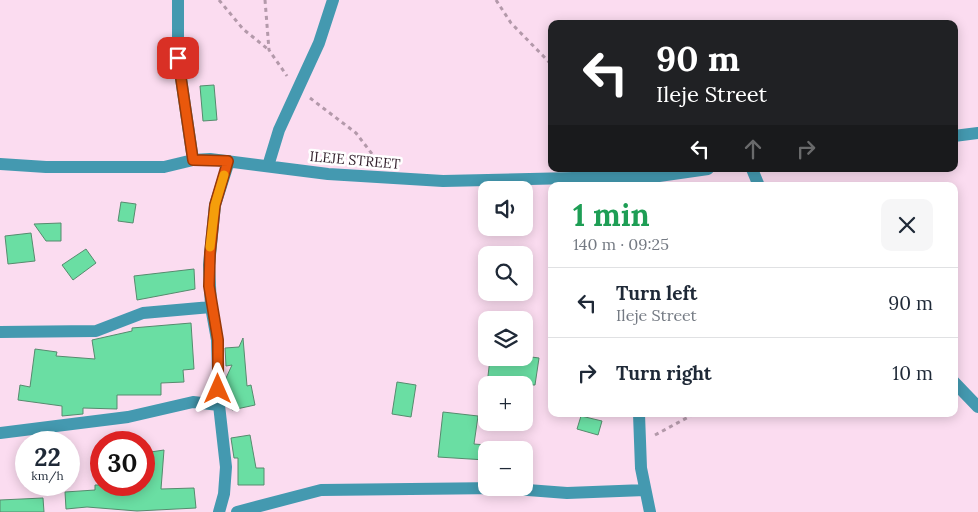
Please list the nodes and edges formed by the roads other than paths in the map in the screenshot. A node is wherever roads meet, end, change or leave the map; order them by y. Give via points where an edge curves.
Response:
1 (178, 0) edge
2 (333, 0) edge
3 (978, 133) edge
4 (958, 136) edge
5 (193, 160) junction
6 (228, 161) junction
7 (0, 164) edge
8 (268, 166) junction
9 (696, 172) edge
10 (658, 181) edge
11 (212, 307) junction
12 (0, 332) edge
13 (958, 386) edge
14 (219, 405) junction
15 (978, 407) edge
16 (639, 417) edge
17 (0, 433) edge
18 (645, 490) junction
19 (219, 512) edge
20 (237, 512) edge
21 (650, 512) edge

1 - 5 street via 178,58
2 - 8 street via 319,43 279,130
3 - 4 street
5 - 6 street, ILEJE STREET
5 - 7 street, ILEJE STREET via 164,167
6 - 8 street, ILEJE STREET
6 - 11 street via 213,219 209,265
8 - 10 street, ILEJE STREET via 328,174 443,181
9 - 10 street, ILEJE STREET
11 - 12 street via 143,313 96,331
11 - 14 street via 218,340
13 - 15 street
14 - 17 street via 193,402 138,415
14 - 19 street via 226,473
16 - 18 street
18 - 20 street via 567,493 500,488 320,490
18 - 21 street

